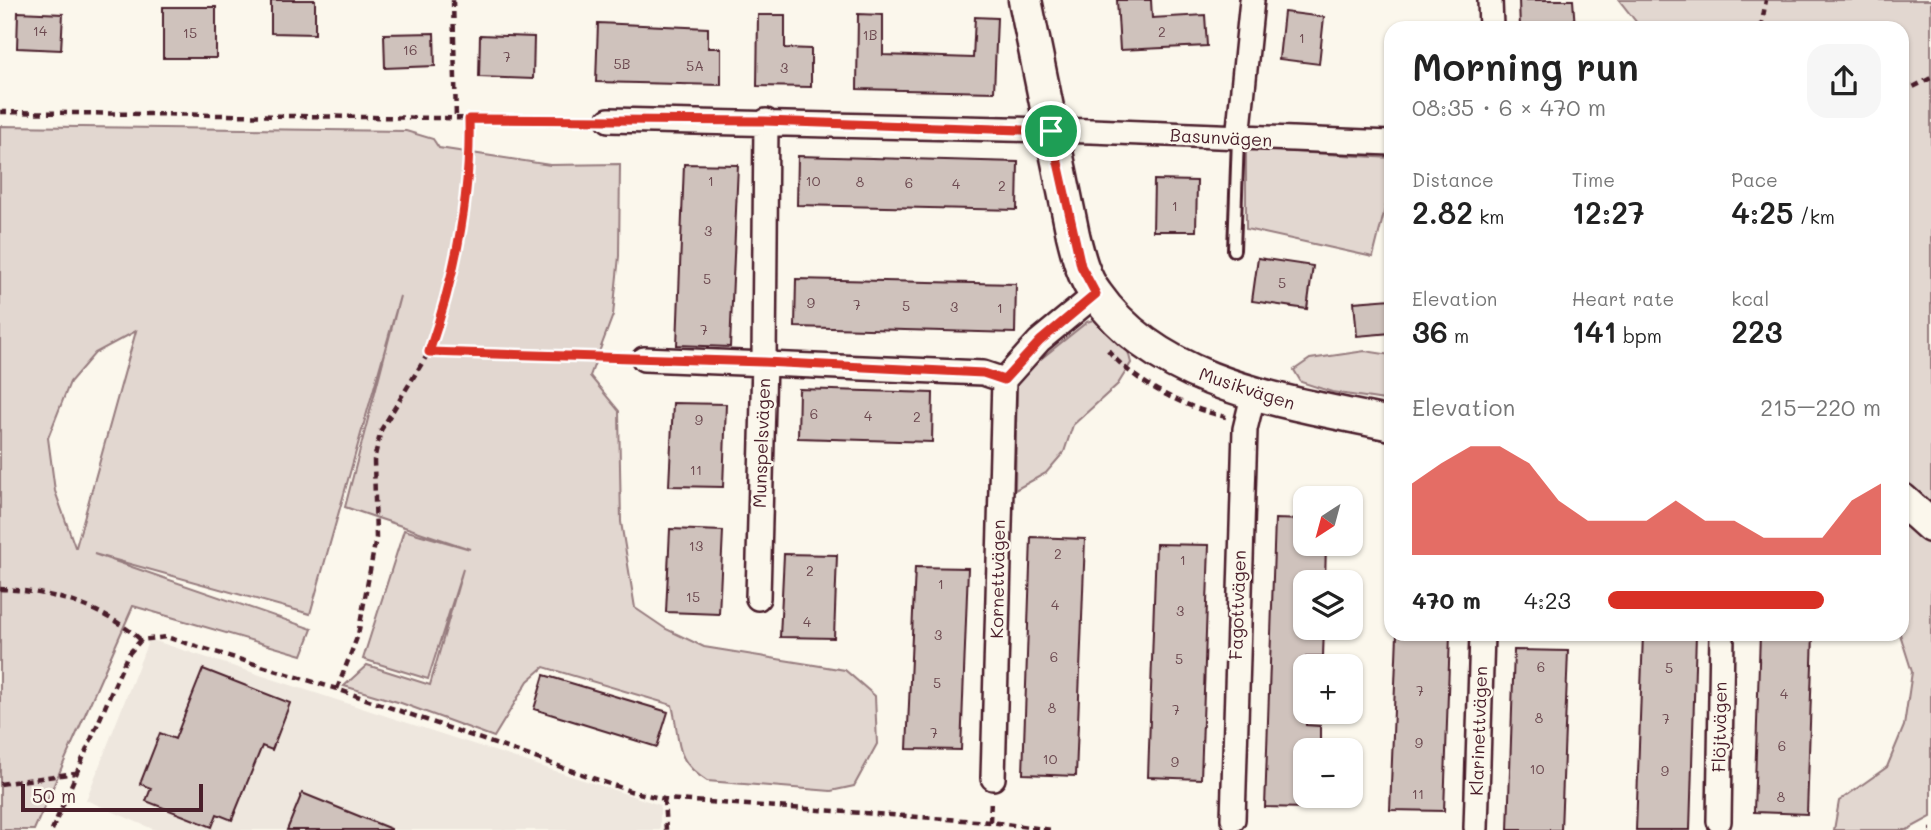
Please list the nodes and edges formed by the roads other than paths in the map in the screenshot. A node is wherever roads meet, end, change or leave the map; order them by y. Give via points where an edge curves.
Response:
1 (1025, 0) edge
2 (1252, 0) edge
3 (1490, 0) edge
4 (1491, 21) edge
5 (609, 120) road end
6 (765, 121) junction
7 (1051, 131) junction
8 (1238, 138) junction
9 (1384, 144) edge
10 (1234, 250) dead end
11 (1096, 294) junction
12 (644, 359) road end
13 (764, 362) junction
14 (1004, 380) junction
15 (1254, 393) junction
16 (1384, 423) edge
17 (1909, 506) edge
18 (1931, 526) edge
19 (758, 598) dead end
20 (1482, 641) edge
21 (1722, 641) edge
22 (993, 778) dead end
23 (1233, 819) dead end
24 (1719, 821) dead end
25 (1476, 828) dead end

1 - 7 street, Musikvägen
2 - 8 street
3 - 4 street
5 - 6 street, Basunvägen
6 - 7 street, Basunvägen
6 - 13 street, Munspelsvägen
7 - 8 street, Basunvägen
7 - 11 street, Musikvägen via 1081,266
8 - 9 street, Basunvägen
8 - 10 lane
11 - 14 street via 1040,341
11 - 15 street, Musikvägen via 1126,326 1180,364
12 - 13 street
13 - 14 street via 983,373
13 - 19 street, Munspelsvägen
14 - 22 street, Kornettvägen
15 - 16 street, Musikvägen via 1312,410
15 - 23 street, Fagottvägen via 1245,429
17 - 18 street
20 - 25 street, Klarinettvägen
21 - 24 street, Flöjtvägen

